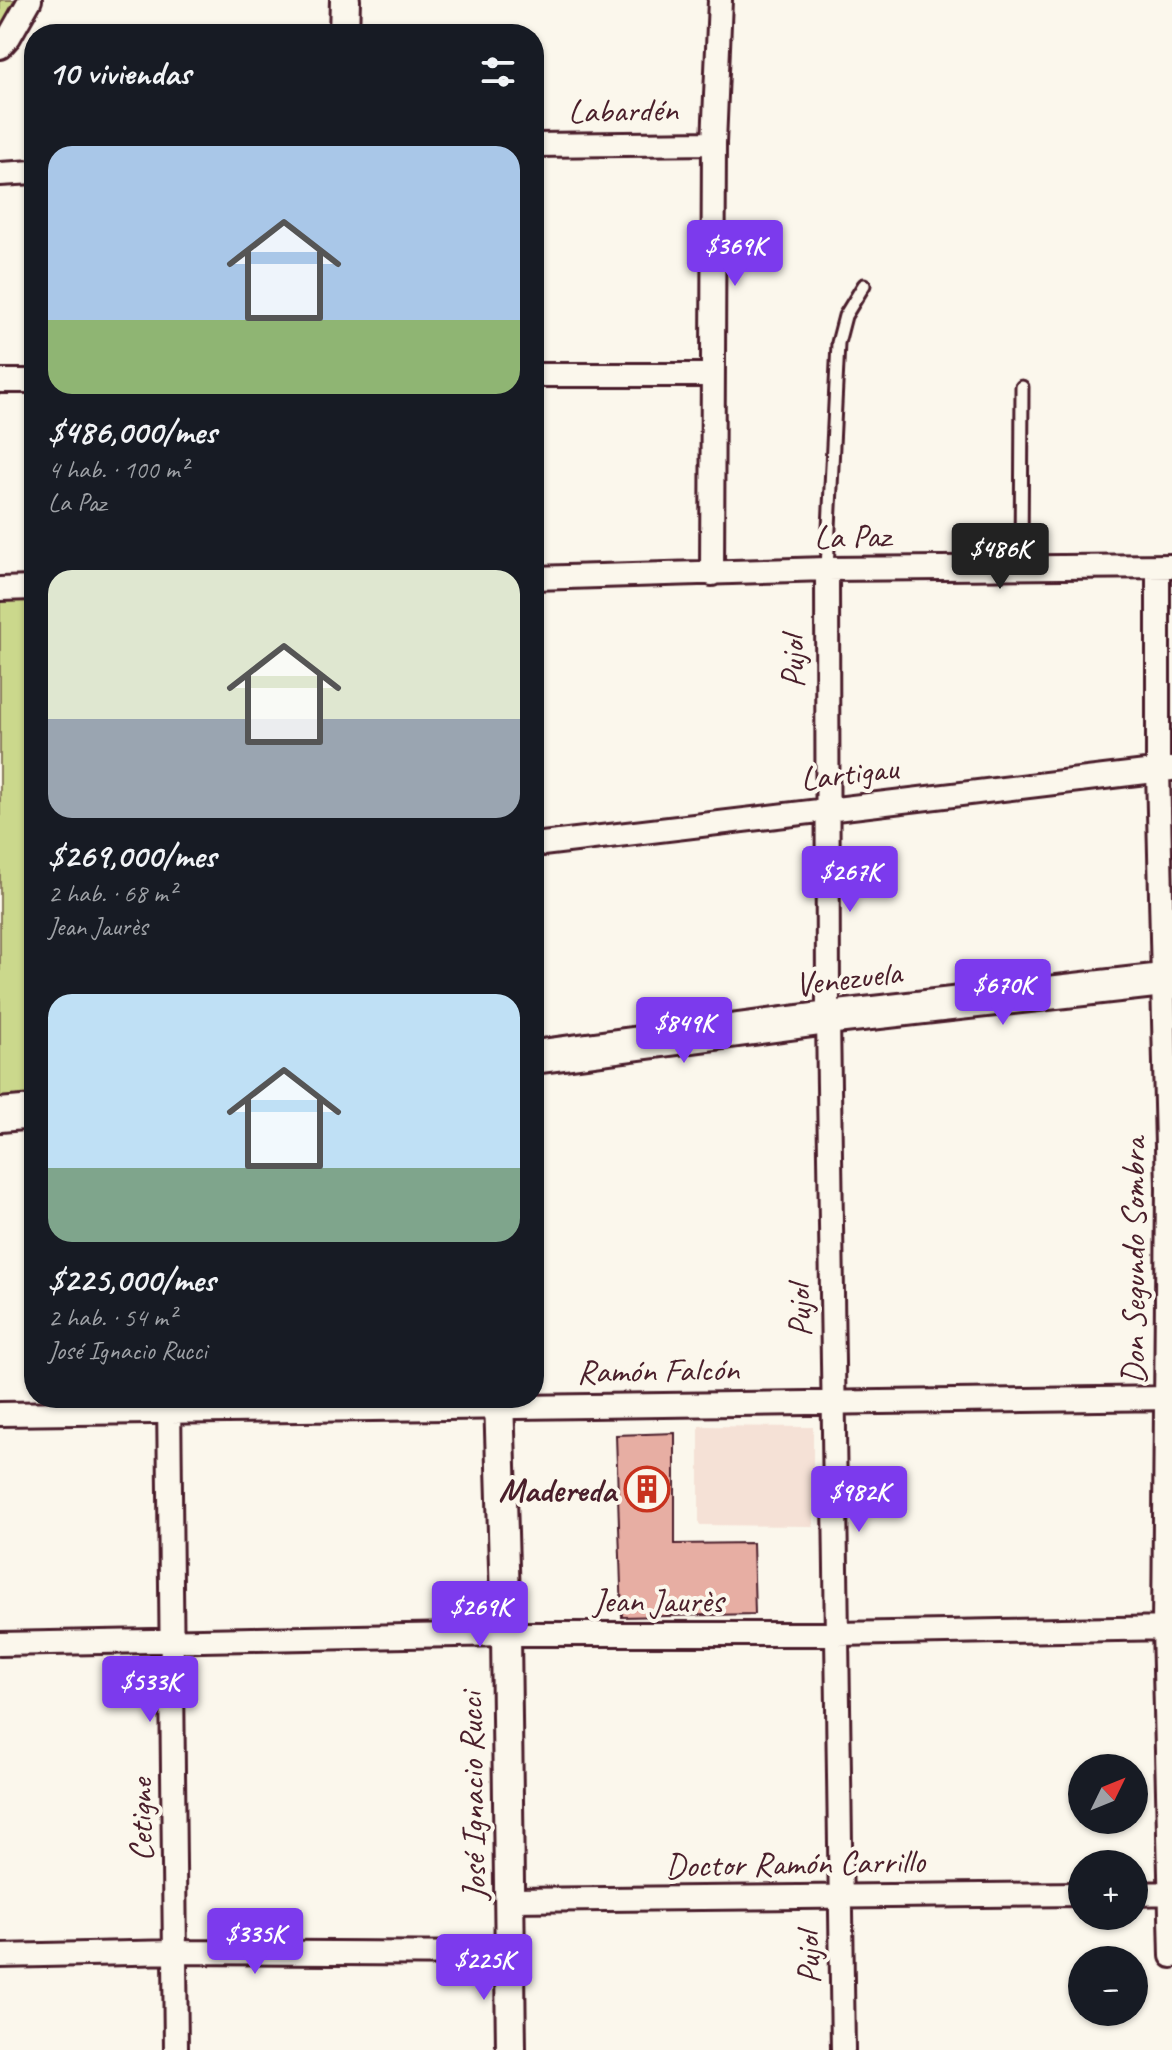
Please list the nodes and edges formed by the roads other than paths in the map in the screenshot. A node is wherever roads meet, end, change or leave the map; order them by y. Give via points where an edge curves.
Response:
1 (30, 0) edge
2 (345, 0) edge
3 (720, 0) edge
4 (344, 24) edge
5 (0, 47) edge
6 (714, 143) junction
7 (544, 145) edge
8 (24, 173) edge
9 (0, 174) edge
10 (864, 285) dead end
11 (544, 375) edge
12 (711, 375) junction
13 (0, 381) edge
14 (24, 381) edge
15 (1022, 387) dead end
16 (1165, 566) edge
17 (1021, 568) junction
18 (827, 569) junction
19 (712, 574) junction
20 (544, 578) edge
21 (24, 588) edge
22 (0, 589) edge
23 (1165, 770) edge
24 (826, 810) junction
25 (544, 844) edge
26 (1167, 980) edge
27 (828, 1018) junction
28 (544, 1056) edge
29 (24, 1113) edge
30 (0, 1115) edge
31 (1170, 1188) edge
32 (1169, 1398) edge
33 (544, 1402) edge
34 (835, 1402) junction
35 (113, 1408) edge
36 (170, 1408) edge
37 (499, 1408) edge
38 (0, 1414) edge
39 (1168, 1628) edge
40 (506, 1634) junction
41 (837, 1634) junction
42 (173, 1641) junction
43 (0, 1644) edge
44 (1171, 1893) edge
45 (1068, 1894) edge
46 (1148, 1894) edge
47 (841, 1896) junction
48 (510, 1900) junction
49 (175, 1952) junction
50 (510, 1954) junction
51 (0, 1956) edge
52 (1172, 1956) edge
53 (176, 2050) edge
54 (511, 2050) edge
55 (843, 2050) edge

1 - 5 street
2 - 4 street
3 - 6 street
6 - 7 street, Labardén
6 - 12 street
8 - 9 street
10 - 18 lane via 845,316 838,343
11 - 12 street
12 - 19 street
13 - 14 street
15 - 17 lane
16 - 17 street, La Paz
16 - 23 street, Don Segundo Sombra
17 - 18 street, La Paz
18 - 19 street, La Paz
18 - 24 street, Pujol
19 - 20 street, La Paz
21 - 22 street
23 - 24 street, Lartigau
23 - 26 street, Don Segundo Sombra
24 - 25 street, Lartigau
24 - 27 street, Pujol
26 - 27 main road, Venezuela
26 - 31 street, Don Segundo Sombra
27 - 28 main road, Venezuela
27 - 34 street, Pujol
29 - 30 main road
31 - 32 street, Don Segundo Sombra
32 - 34 street, Ramón Falcón
32 - 39 street, Don Segundo Sombra
33 - 34 street, Ramón Falcón
34 - 41 street, Pujol
35 - 38 street, Ramón Falcón
36 - 42 street, Cetigne
37 - 40 street, José Ignacio Rucci
39 - 41 street, Jean Jaurès
39 - 44 street, Don Segundo Sombra
40 - 41 street, Jean Jaurès
40 - 42 street, Jean Jaurès
40 - 48 street, José Ignacio Rucci
41 - 47 street, Pujol
42 - 43 street, Jean Jaurès
42 - 49 street, Cetigne
44 - 46 street
44 - 52 street, Don Segundo Sombra
45 - 47 street, Doctor Ramón Carrillo
47 - 48 street, Doctor Ramón Carrillo
47 - 55 street, Pujol
48 - 50 street, José Ignacio Rucci
49 - 50 street
49 - 51 street
49 - 53 street, Cetigne
50 - 54 street, José Ignacio Rucci

